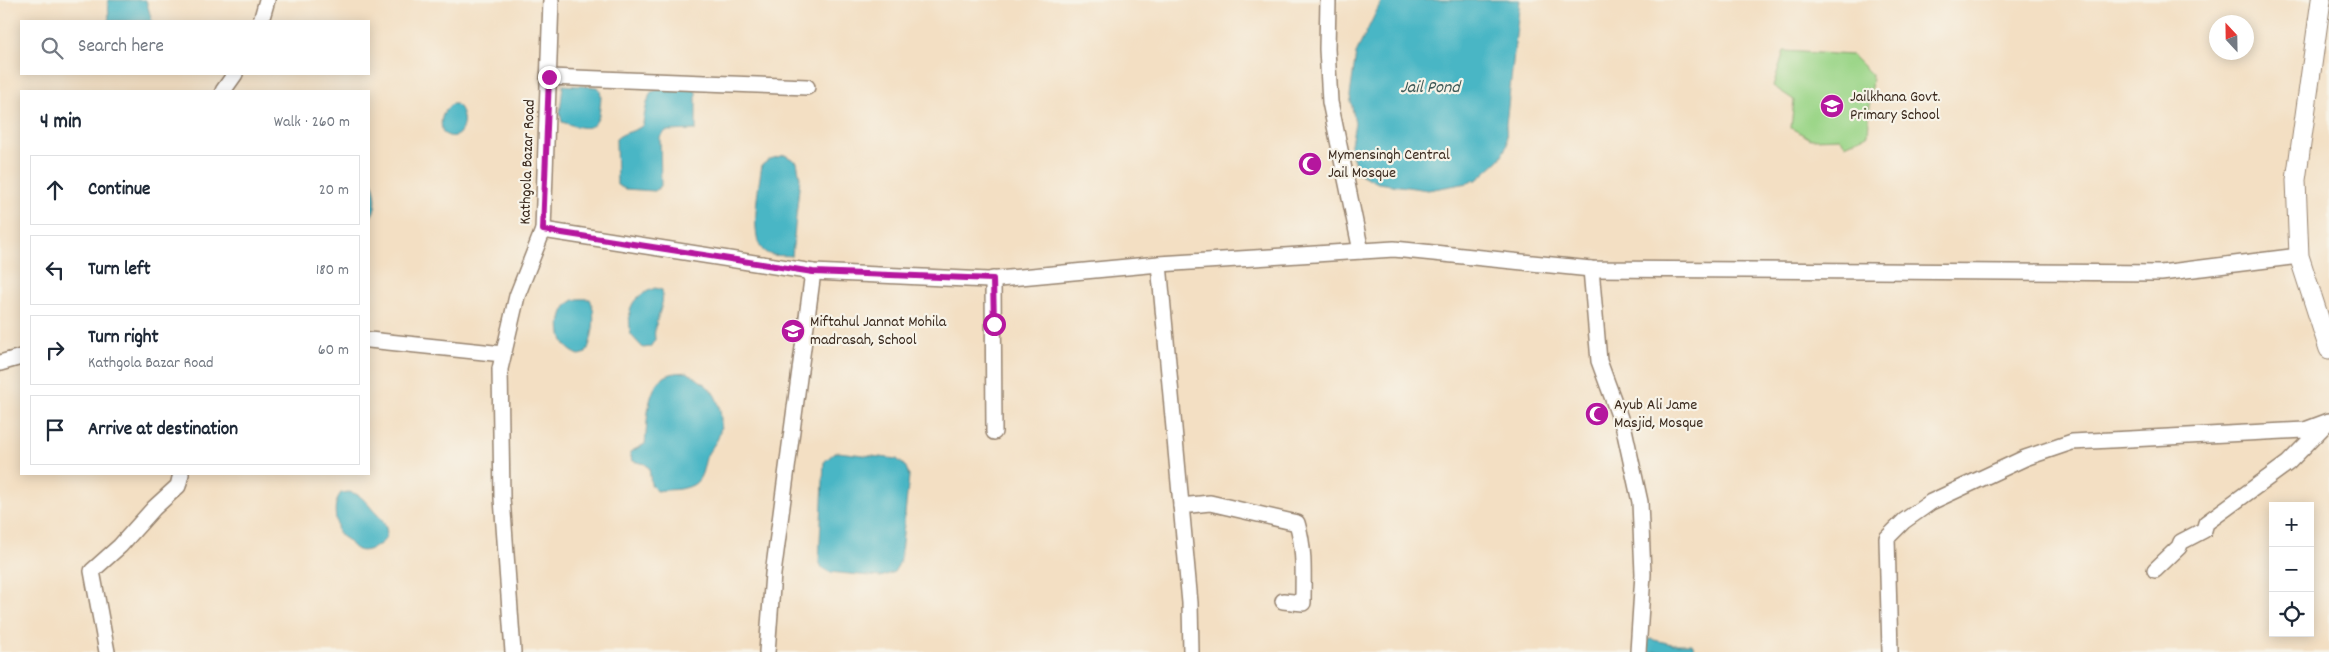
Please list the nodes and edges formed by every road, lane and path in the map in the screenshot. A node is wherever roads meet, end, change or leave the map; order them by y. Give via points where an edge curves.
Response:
1 (267, 0) edge
2 (551, 0) edge
3 (1328, 0) edge
4 (2321, 0) edge
5 (261, 20) edge
6 (234, 75) edge
7 (549, 77) junction
8 (807, 87) dead end
9 (224, 90) edge
10 (543, 230) junction
11 (1361, 251) junction
12 (2299, 256) junction
13 (1158, 264) junction
14 (1591, 269) junction
15 (813, 272) junction
16 (993, 279) junction
17 (370, 340) edge
18 (2329, 349) edge
19 (504, 354) junction
20 (20, 356) edge
21 (0, 363) edge
22 (2329, 421) edge
23 (994, 432) dead end
24 (181, 475) edge
25 (1181, 506) junction
26 (2155, 570) dead end
27 (1283, 601) dead end
28 (107, 652) edge
29 (513, 652) edge
30 (767, 652) edge
31 (1191, 652) edge
32 (1638, 652) edge
33 (1890, 652) edge

1 - 5 street
2 - 7 street, Kathgola Bazar Road
3 - 11 street via 1330,102
4 - 12 street via 2296,180
6 - 9 street
7 - 8 street
7 - 10 street, Kathgola Bazar Road
10 - 15 street
10 - 19 street, Kathgola Bazar Road via 517,296
11 - 13 street
11 - 14 street via 1394,249
12 - 14 street via 2161,272
12 - 18 street
13 - 16 street
13 - 25 street
14 - 32 street via 1598,361 1624,429 1640,502 1643,574
15 - 16 street
15 - 30 street via 773,574
16 - 23 street
17 - 19 street
19 - 29 street, Kathgola Bazar Road via 500,369 502,498
20 - 21 street
22 - 26 street via 2288,463 2206,524 2204,530 2181,542
22 - 33 street via 2305,430 2072,442 2025,458 1931,502 1887,538
24 - 28 street via 178,486 92,571
25 - 27 street via 1210,503 1298,523 1303,560 1303,603
25 - 31 street

